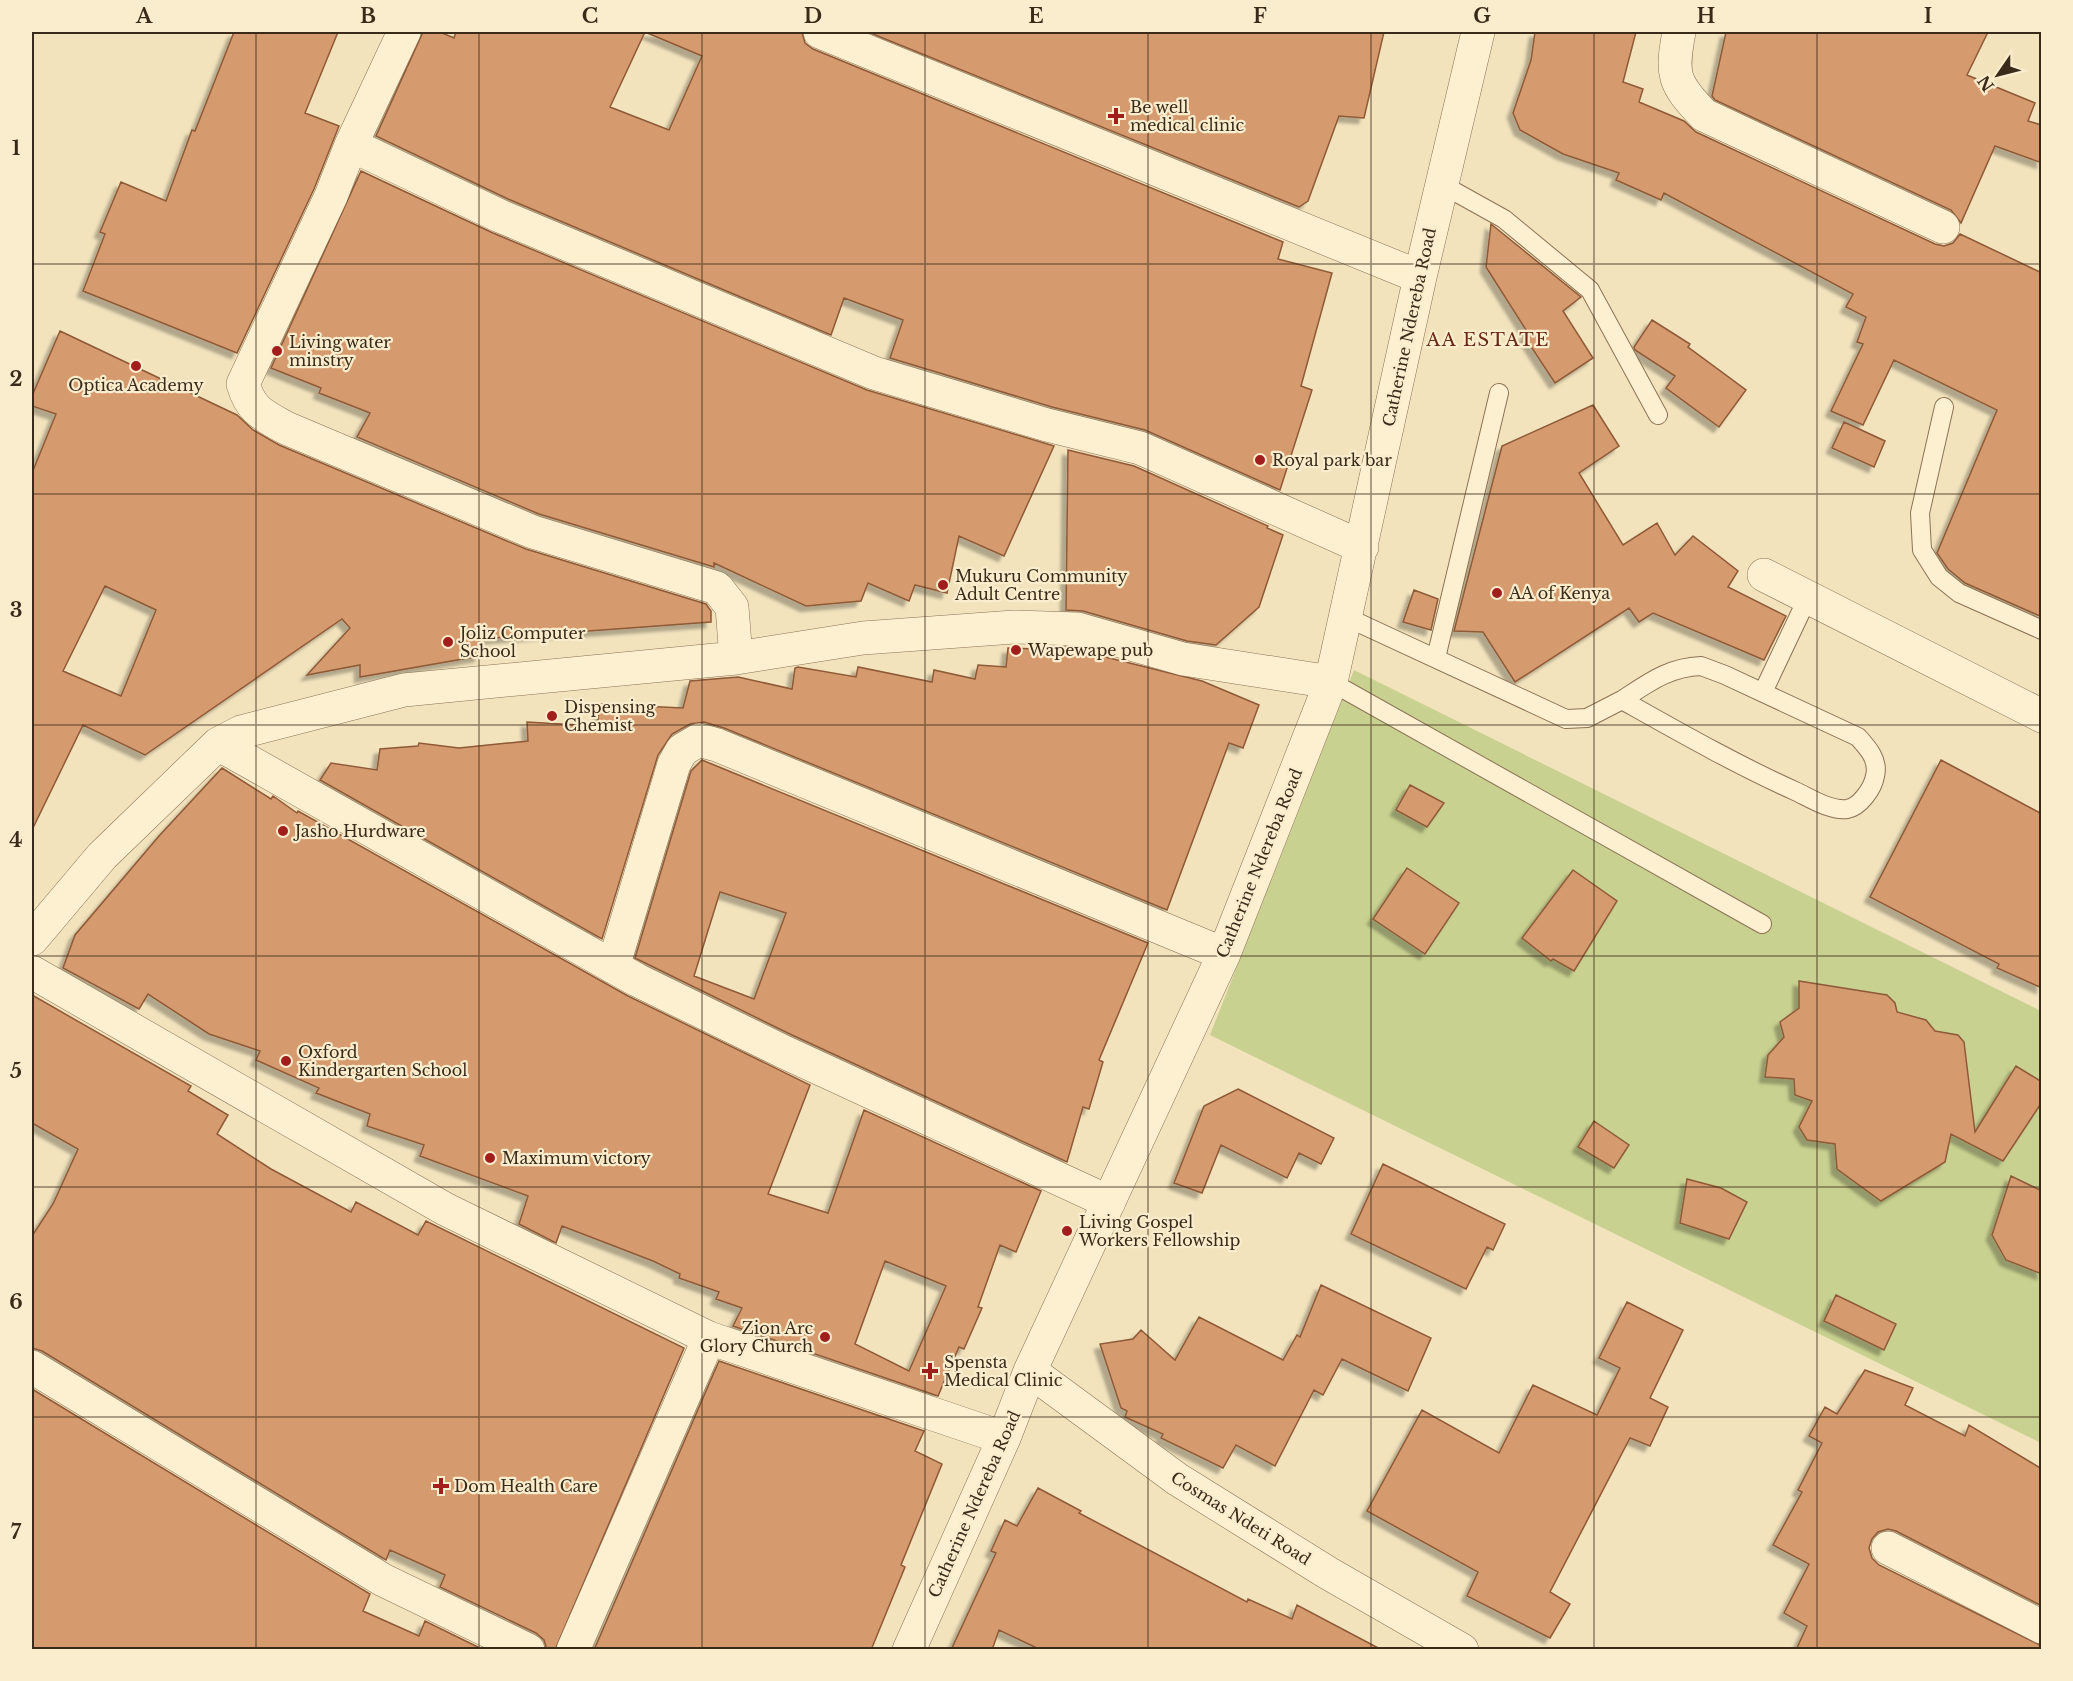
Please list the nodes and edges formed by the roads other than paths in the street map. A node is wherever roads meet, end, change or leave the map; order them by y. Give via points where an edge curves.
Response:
1 (404, 32) edge
2 (820, 32) edge
3 (1478, 32) edge
4 (1679, 32) edge
5 (351, 145) junction
6 (1441, 184) junction
7 (1943, 226) dead end
8 (1419, 277) junction
9 (1499, 393) dead end
10 (1944, 407) dead end
11 (1658, 415) dead end
12 (1362, 547) junction
13 (1764, 575) dead end
14 (1808, 597) junction
15 (1346, 617) junction
16 (2042, 630) edge
17 (736, 658) junction
18 (1436, 658) junction
19 (1331, 682) junction
20 (1763, 692) junction
21 (1622, 700) junction
22 (2042, 716) edge
23 (218, 744) junction
24 (1762, 924) dead end
25 (32, 939) edge
26 (1224, 954) junction
27 (613, 967) junction
28 (32, 972) edge
29 (1109, 1202) junction
30 (709, 1338) junction
31 (32, 1367) edge
32 (1030, 1371) junction
33 (1004, 1438) junction
34 (1888, 1548) dead end
35 (2042, 1627) edge
36 (528, 1650) edge
37 (573, 1650) edge
38 (909, 1650) edge
39 (1462, 1650) edge

1 - 5 street
2 - 8 street
3 - 6 street, Catherine Ndereba Road
4 - 7 street via 1673,65 1682,93 1704,115
5 - 12 street via 500,216 874,374 1140,448
5 - 17 street via 243,384 248,401 286,428 533,532 717,588 732,607
6 - 8 street, Catherine Ndereba Road
6 - 11 lane via 1504,219 1590,290
8 - 12 street, Catherine Ndereba Road
9 - 18 lane
10 - 16 lane via 1920,513 1922,550 1938,577 1959,593
12 - 15 street, Catherine Ndereba Road
13 - 14 street
14 - 20 lane
14 - 22 street
15 - 18 lane
15 - 19 street, Catherine Ndereba Road
17 - 19 street via 863,638 1014,627 1078,629 1183,659
17 - 23 street via 404,690 241,732
18 - 21 lane via 1566,719 1587,718
19 - 24 lane
19 - 26 street, Catherine Ndereba Road
20 - 21 lane via 1701,666 1680,667
20 - 21 lane via 1858,736 1870,750 1877,768 1874,783 1862,800 1847,809 1829,806 1727,760
23 - 25 street via 102,856
23 - 27 street
26 - 27 street via 699,740 682,750 674,764
26 - 29 street, Catherine Ndereba Road
27 - 29 street via 805,1062
28 - 30 street via 445,1209
29 - 32 street, Catherine Ndereba Road
30 - 33 street
30 - 37 street
31 - 36 street via 383,1580
32 - 33 street, Catherine Ndereba Road
32 - 39 street, Cosmas Ndeti Road via 1177,1479
33 - 38 street, Catherine Ndereba Road
34 - 35 street

